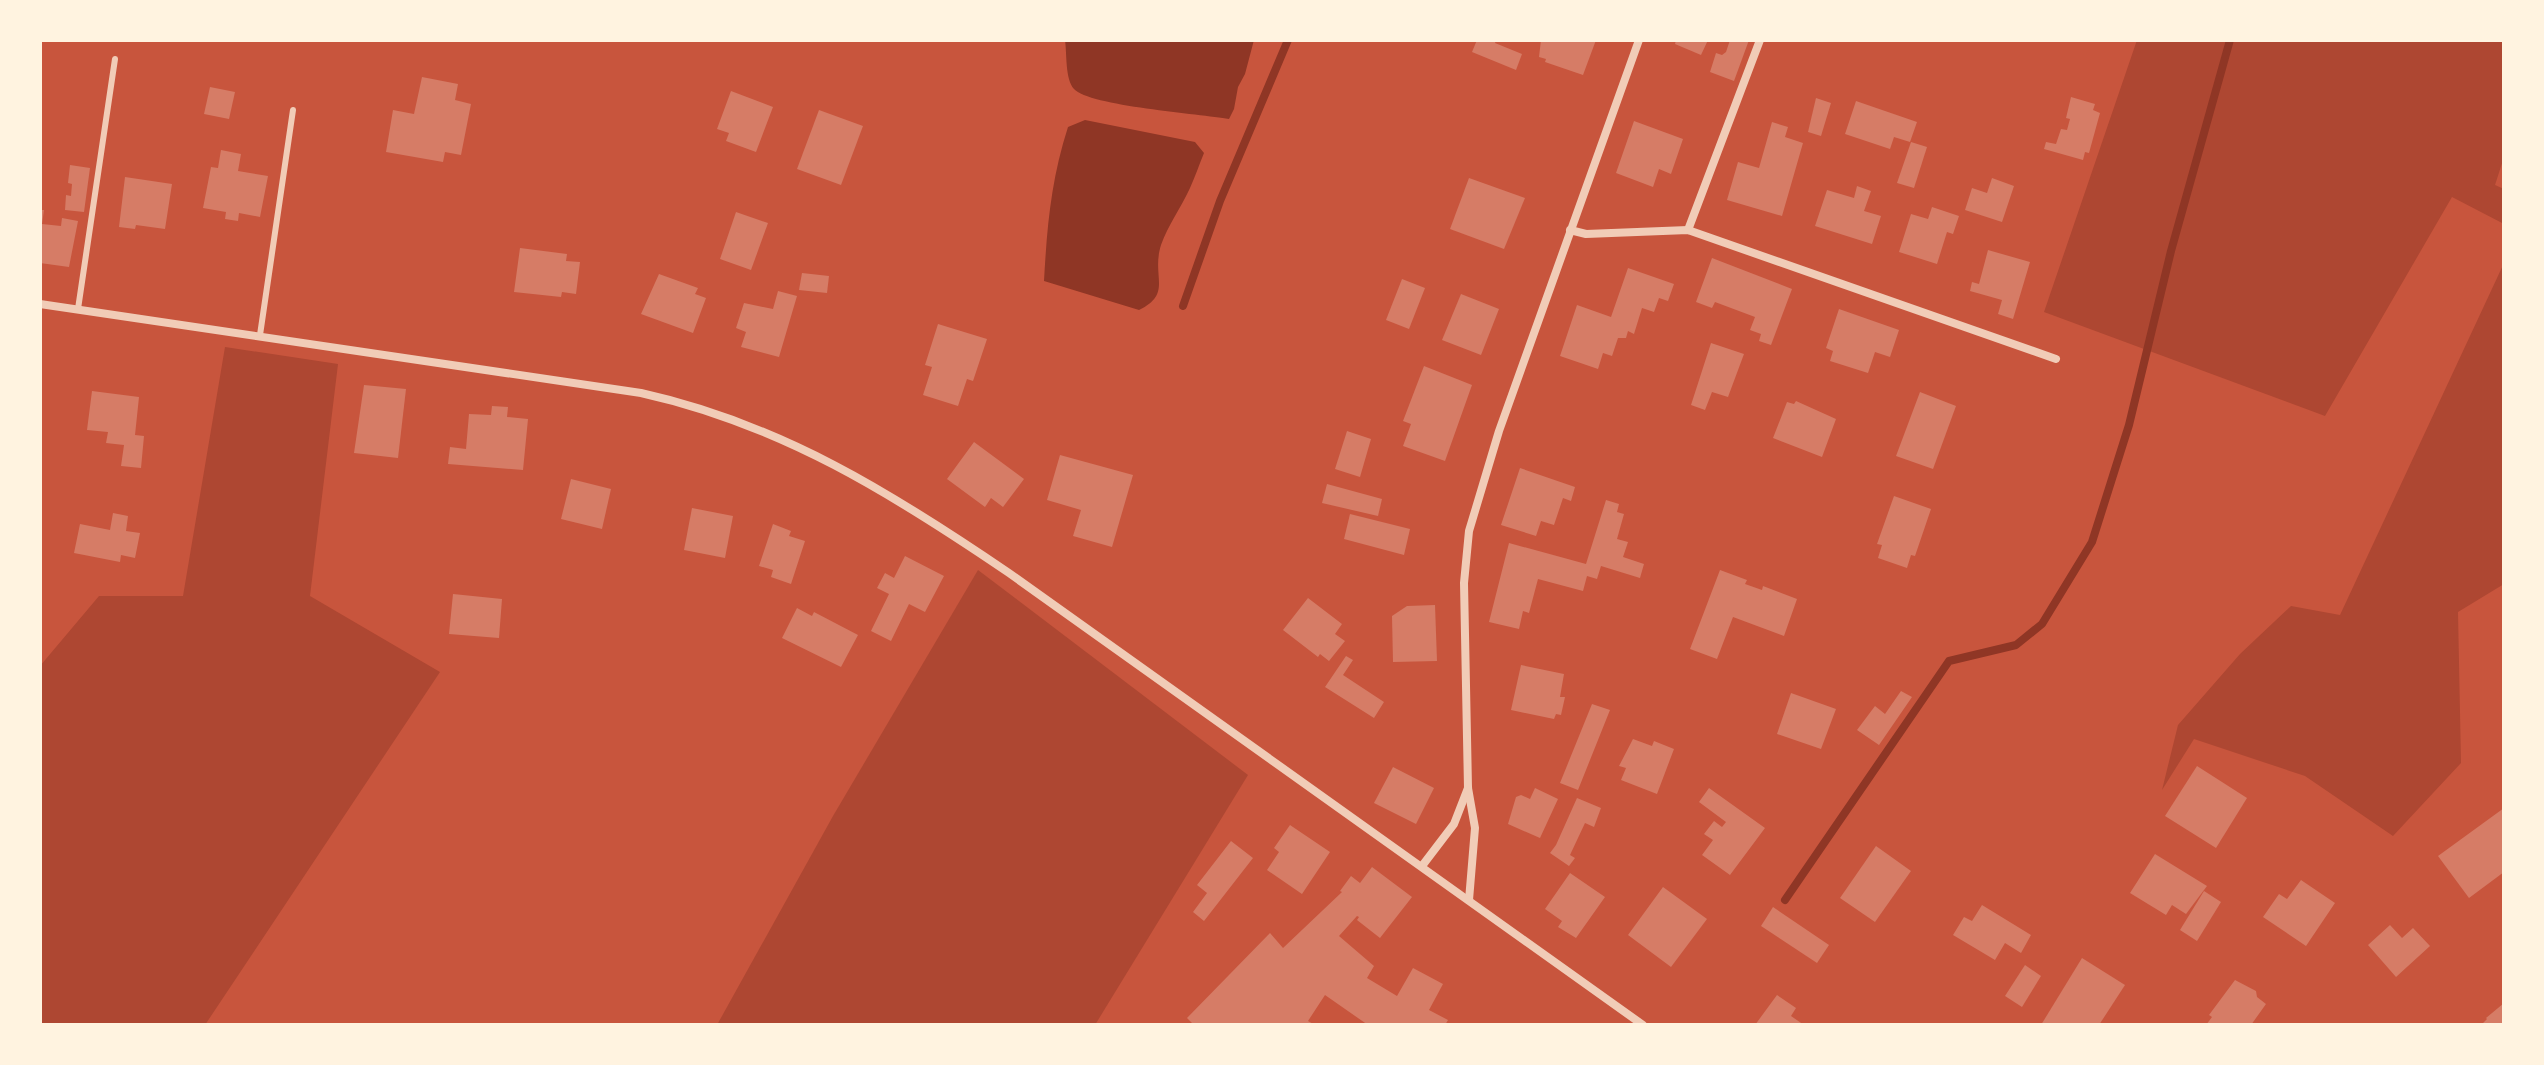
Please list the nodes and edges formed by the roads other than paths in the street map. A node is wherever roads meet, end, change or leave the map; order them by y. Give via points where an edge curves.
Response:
1 (1639, 40) edge
2 (1760, 40) edge
3 (115, 59) dead end
4 (293, 110) dead end
5 (1570, 230) junction
6 (1688, 230) junction
7 (40, 304) edge
8 (78, 309) junction
9 (260, 335) junction
10 (2056, 359) dead end
11 (1468, 788) junction
12 (1422, 866) junction
13 (1469, 900) junction
14 (1643, 1025) edge

1 - 5 street
2 - 6 street
3 - 8 lane
4 - 9 lane
5 - 6 street
5 - 11 street via 1469,531 1464,583
6 - 10 street
7 - 8 street
8 - 9 street
9 - 12 street via 641,393 776,435 945,530
11 - 12 street via 1454,824
11 - 13 street via 1475,828
12 - 13 street
13 - 14 street

